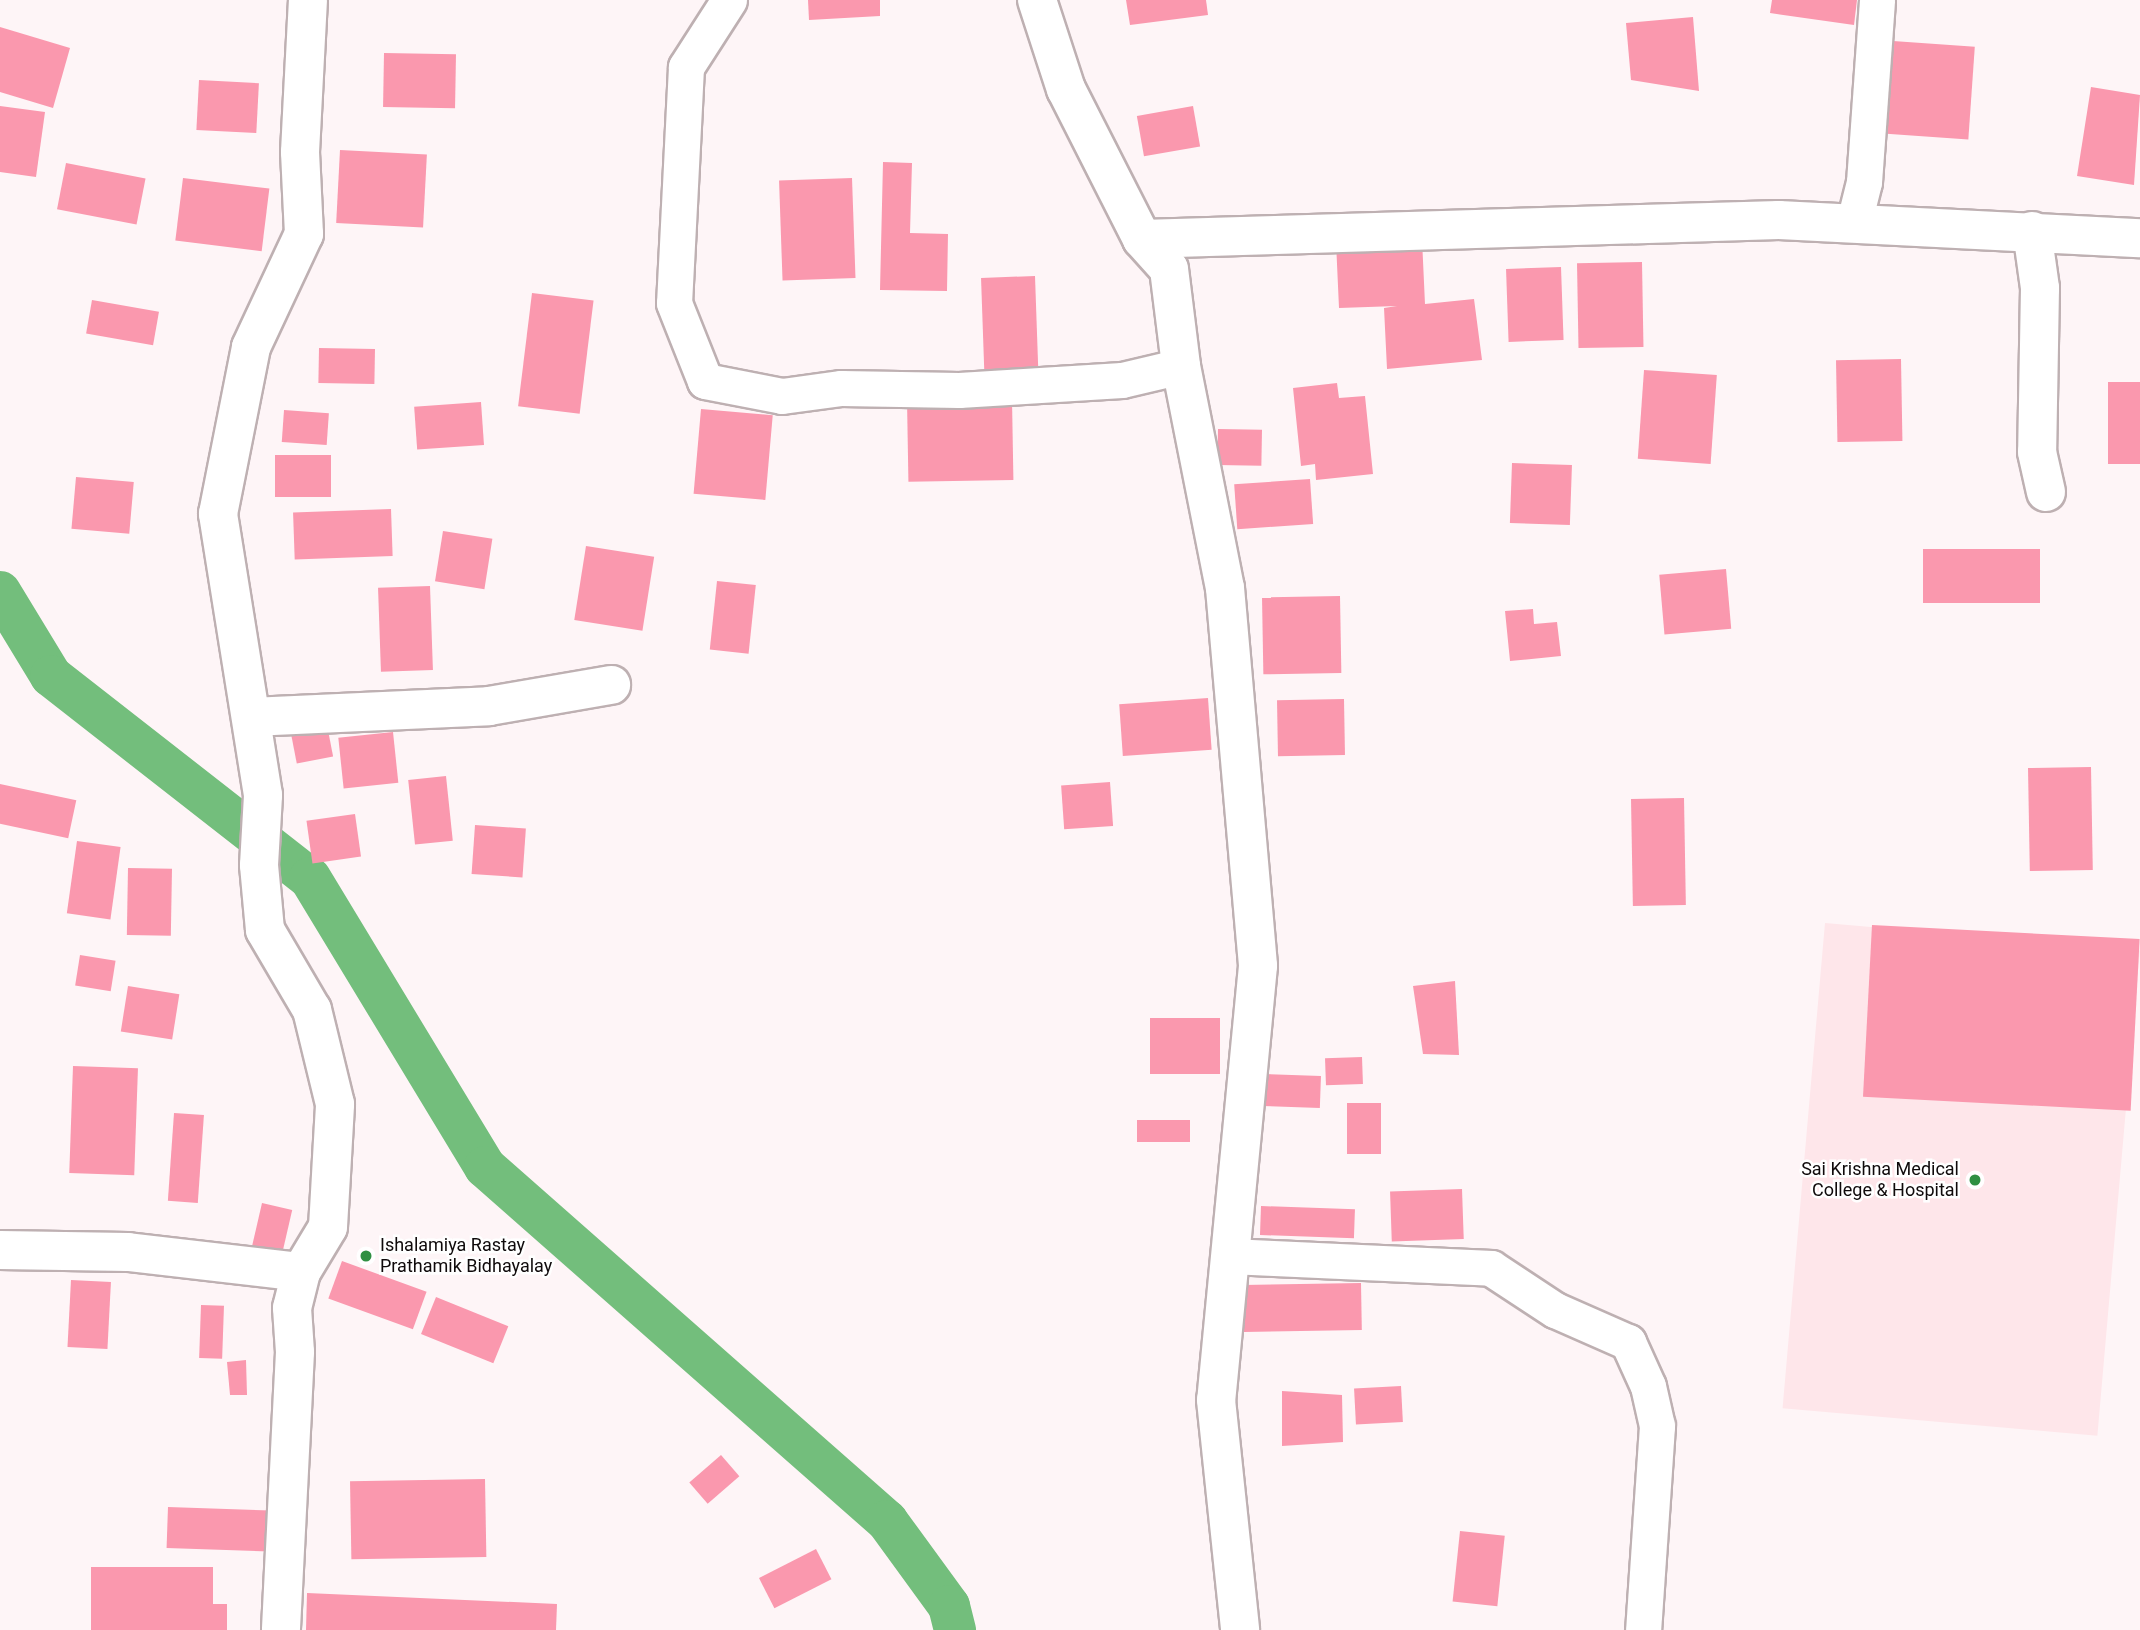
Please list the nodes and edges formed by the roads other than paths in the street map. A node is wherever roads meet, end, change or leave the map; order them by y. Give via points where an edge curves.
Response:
1 (308, 0) edge
2 (729, 0) edge
3 (1037, 0) edge
4 (1877, 0) edge
5 (1854, 222) junction
6 (2032, 231) junction
7 (2140, 238) edge
8 (1142, 239) junction
9 (1181, 366) junction
10 (2046, 492) dead end
11 (611, 685) dead end
12 (251, 717) junction
13 (0, 1250) edge
14 (1230, 1256) junction
15 (301, 1272) junction
16 (281, 1630) edge
17 (1240, 1630) edge
18 (1643, 1630) edge

1 - 12 street via 300,152 304,234 251,347 218,514
2 - 9 street via 686,67 674,303 705,381 782,396 841,388 959,390 1122,380
3 - 8 street via 1066,89
4 - 5 street via 1864,182
5 - 6 street
5 - 8 street via 1356,228
6 - 7 street
6 - 10 street via 2040,288 2037,452
8 - 9 street via 1168,269
9 - 14 street via 1225,588 1258,965
11 - 12 street via 489,705
12 - 15 street via 263,795 259,865 265,930 312,1010 335,1104 328,1227
13 - 15 street via 128,1252
14 - 17 street via 1216,1400
14 - 18 street via 1491,1268 1555,1310 1628,1342 1648,1385 1657,1426
15 - 16 street via 292,1308 295,1352

